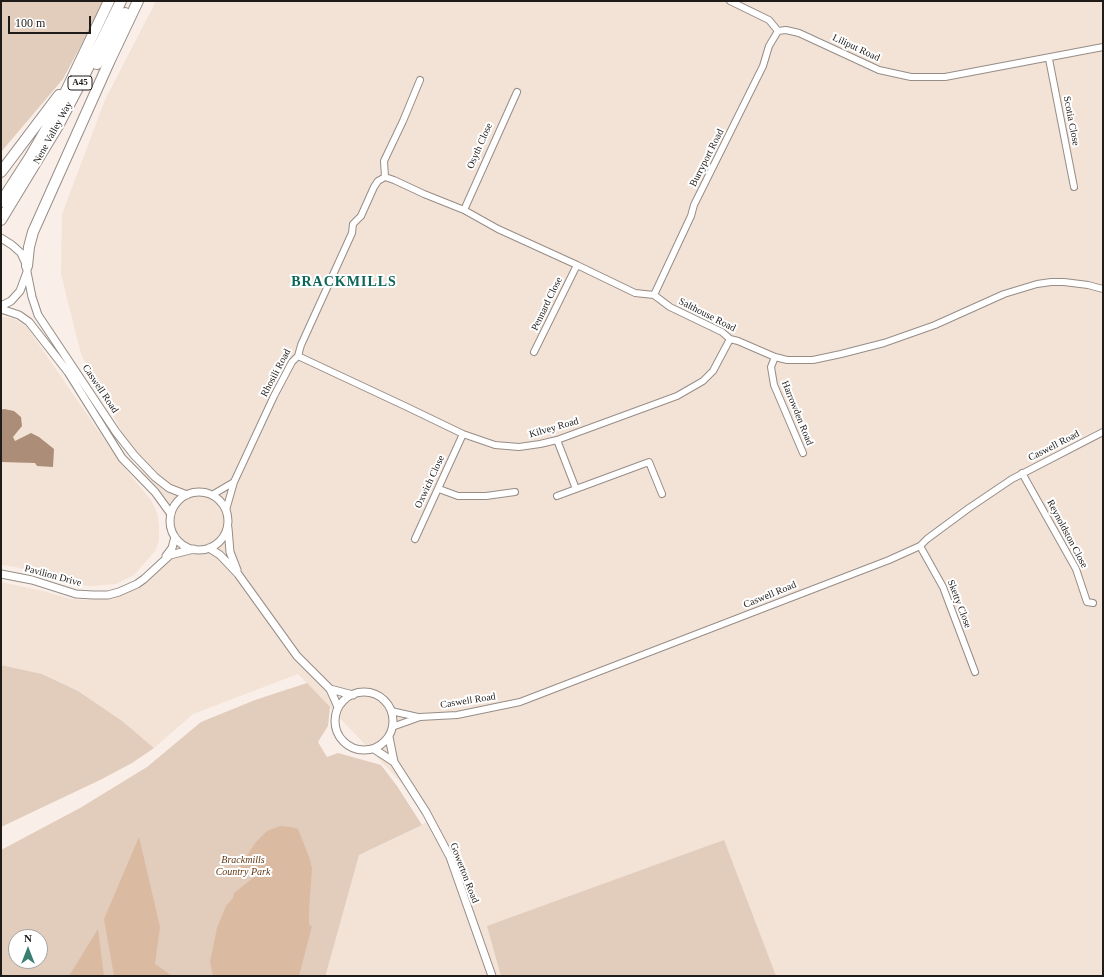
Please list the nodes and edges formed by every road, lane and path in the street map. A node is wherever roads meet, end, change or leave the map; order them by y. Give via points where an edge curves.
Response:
1 (109, 1) edge
2 (121, 1) edge
3 (131, 1) edge
4 (138, 1) edge
5 (730, 1) edge
6 (778, 31) junction
7 (1103, 48) edge
8 (1049, 58) junction
9 (72, 78) junction
10 (420, 80) dead end
11 (517, 92) dead end
12 (36, 164) junction
13 (1, 172) edge
14 (385, 177) junction
15 (1074, 187) dead end
16 (1, 202) edge
17 (464, 210) junction
18 (1, 220) edge
19 (3, 240) edge
20 (577, 265) junction
21 (27, 269) junction
22 (1103, 290) edge
23 (654, 295) junction
24 (1, 306) edge
25 (1, 309) edge
26 (730, 339) junction
27 (534, 352) dead end
28 (298, 356) junction
29 (775, 357) junction
30 (1103, 432) edge
31 (463, 434) junction
32 (557, 440) junction
33 (803, 453) dead end
34 (1022, 473) junction
35 (234, 482) junction
36 (439, 489) junction
37 (576, 489) junction
38 (515, 492) dead end
39 (662, 494) dead end
40 (187, 495) junction
41 (212, 495) junction
42 (557, 496) dead end
43 (226, 510) junction
44 (171, 514) junction
45 (228, 523) junction
46 (175, 537) junction
47 (415, 539) dead end
48 (920, 546) junction
49 (209, 548) junction
50 (194, 550) junction
51 (162, 562) junction
52 (1, 574) edge
53 (238, 574) junction
54 (1092, 603) dead end
55 (975, 672) dead end
56 (330, 688) junction
57 (353, 694) junction
58 (338, 708) junction
59 (391, 711) junction
60 (420, 717) junction
61 (392, 727) junction
62 (389, 737) junction
63 (374, 749) junction
64 (394, 762) junction
65 (492, 976) edge

1 - 9 highway, Nene Valley Way / A45
2 - 12 highway, Nene Valley Way / A45 via 79,86
3 - 12 highway via 59,135
4 - 21 highway via 33,232
5 - 6 street via 768,20
6 - 8 street, Liliput Road via 799,33 879,70 911,77 945,77
6 - 23 street, Burryport Road via 694,205
7 - 8 street, Liliput Road
8 - 15 street, Scotia Close
9 - 13 highway
9 - 16 highway, Nene Valley Way / A45 via 56,112
10 - 14 street via 384,161
11 - 17 street, Osyth Close
12 - 18 highway, Nene Valley Way / A45
14 - 17 street, Salthouse Road
14 - 28 street, Rhosili Road via 378,181 361,216 353,224 352,233
17 - 20 street, Salthouse Road via 498,229
19 - 21 street via 21,253
20 - 23 street, Salthouse Road via 635,293
20 - 27 street, Pennard Close
21 - 24 street via 20,291 11,301
21 - 40 street, Caswell Road via 38,315 116,432 155,477 169,488
22 - 29 street, Salthouse Road via 1064,282 1037,284 1004,294 935,325 884,343 813,360 787,360
23 - 26 street, Salthouse Road via 670,307 722,332
25 - 44 street, Caswell Road via 19,315 29,322 68,372 122,458 155,492
26 - 29 street, Salthouse Road
26 - 32 street, Kilvey Road via 713,371 698,384 677,396
28 - 31 street, Kilvey Road
28 - 35 street, Rhosili Road via 292,362 274,396
29 - 33 street, Harrowden Road via 771,367 774,385
30 - 34 street, Caswell Road
31 - 32 street, Kilvey Road via 506,447 530,446
31 - 36 street, Oxwich Close
32 - 37 street
34 - 48 street, Caswell Road via 969,508
34 - 54 street, Reynoldston Close via 1076,570 1087,602
35 - 41 street
35 - 43 street, Rhosili Road
36 - 38 street via 458,496
36 - 47 street, Oxwich Close
37 - 39 street via 649,462
37 - 42 street
40 - 41 street via 199,492
40 - 44 street via 174,506
41 - 43 street
43 - 45 street
44 - 46 street via 170,526
45 - 49 street via 222,538
45 - 53 street via 230,552
46 - 50 street via 180,543
46 - 51 street, Pavilion Drive via 172,548
48 - 55 street, Sketty Close via 943,587
48 - 60 street, Caswell Road via 825,586 520,702 458,715
49 - 50 street
49 - 53 street via 220,555
50 - 51 street, Pavilion Drive via 170,555
51 - 52 street, Pavilion Drive via 137,584 108,595 76,594 29,579
53 - 56 street via 297,656
56 - 57 street
56 - 58 street
57 - 58 street
57 - 59 street via 371,693 386,703
58 - 63 street via 335,725 337,734 345,744 364,751
59 - 60 street, Caswell Road
59 - 61 street
60 - 61 street, Caswell Road
61 - 62 street
62 - 63 street
62 - 64 street, Gowerton Road
63 - 64 street, Gowerton Road
64 - 65 street, Gowerton Road via 426,812 450,857

